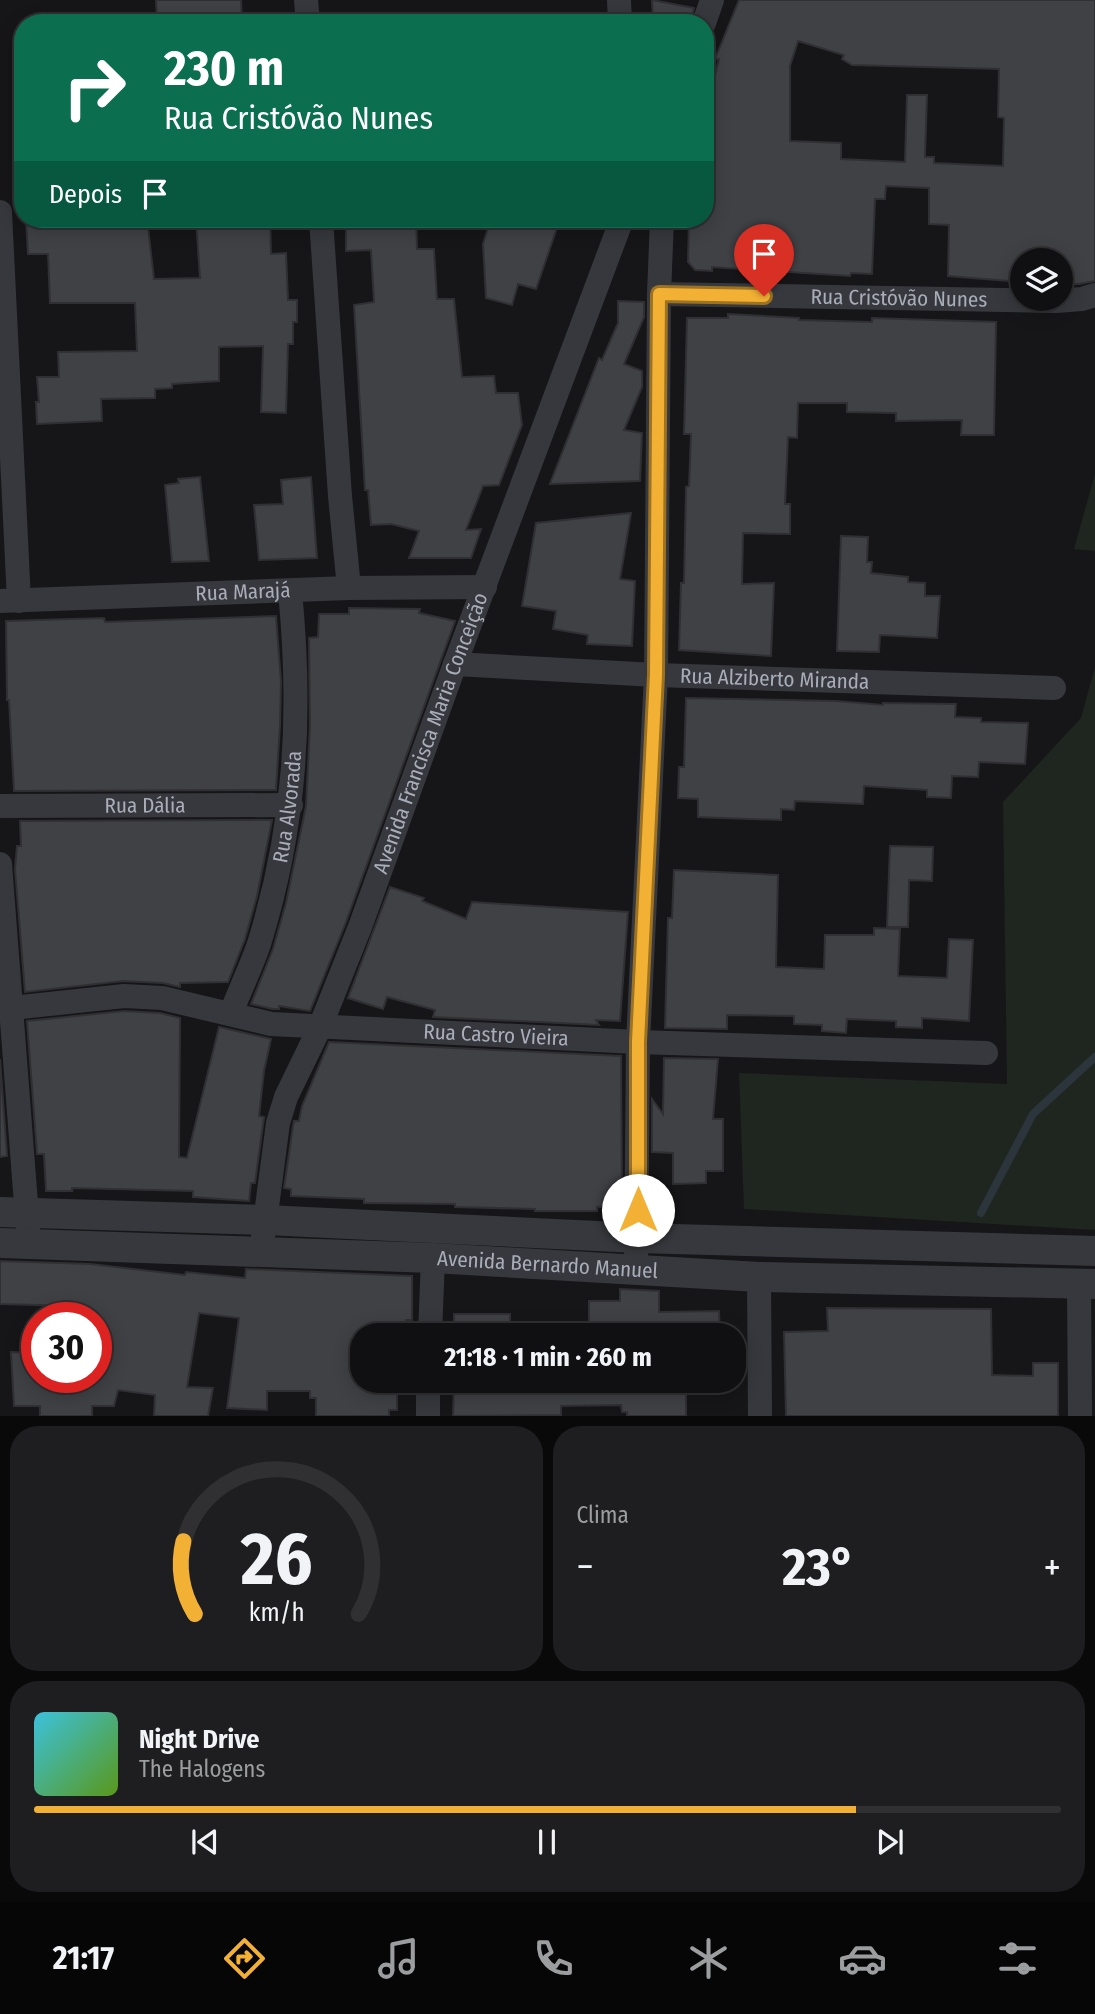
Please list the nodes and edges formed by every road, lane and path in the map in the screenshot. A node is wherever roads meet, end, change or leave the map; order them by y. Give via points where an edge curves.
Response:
1 (0, 212) edge
2 (322, 228) edge
3 (619, 228) edge
4 (662, 228) edge
5 (659, 294) junction
6 (1095, 295) edge
7 (485, 587) junction
8 (349, 589) junction
9 (290, 591) junction
10 (9, 601) edge
11 (456, 664) junction
12 (656, 675) junction
13 (1054, 688) dead end
14 (291, 805) junction
15 (0, 806) edge
16 (0, 864) edge
17 (12, 1008) junction
18 (231, 1013) junction
19 (320, 1027) junction
20 (638, 1042) junction
21 (986, 1053) dead end
22 (13, 1212) edge
23 (266, 1220) junction
24 (638, 1238) junction
25 (14, 1243) edge
26 (261, 1251) junction
27 (1095, 1251) edge
28 (433, 1258) junction
29 (636, 1269) junction
30 (759, 1277) junction
31 (1087, 1284) edge
32 (430, 1323) edge
33 (428, 1393) edge
34 (428, 1416) edge
35 (760, 1416) edge
36 (1080, 1416) edge

1 - 10 street
2 - 8 street
3 - 7 street, Avenida Francisca Maria Conceição
4 - 5 street
5 - 6 street, Rua Cristóvão Nunes via 1056,301
5 - 12 street
7 - 8 street, Rua Marajá
7 - 11 street, Avenida Francisca Maria Conceição
8 - 9 street, Rua Marajá
9 - 10 street, Rua Marajá
9 - 14 street, Rua Alvorada via 297,694
11 - 12 street, Rua Alziberto Miranda
11 - 19 street, Avenida Francisca Maria Conceição
12 - 13 street, Rua Alziberto Miranda
12 - 20 street
14 - 15 street, Rua Dália
14 - 18 street, Rua Alvorada via 258,945
16 - 17 street
17 - 18 street, Rua Castro Vieira via 124,996 162,998
17 - 22 street
18 - 19 street, Rua Castro Vieira via 271,1024
19 - 20 street, Rua Castro Vieira
19 - 23 street, Avenida Francisca Maria Conceição via 278,1123
20 - 21 street, Rua Castro Vieira
20 - 24 street
22 - 23 street, Avenida Bernardo Manuel
22 - 25 street
23 - 24 street, Avenida Bernardo Manuel
23 - 26 street, Avenida Francisca Maria Conceição
24 - 27 street, Avenida Bernardo Manuel
24 - 29 street
25 - 26 street, Avenida Bernardo Manuel
26 - 28 street, Avenida Bernardo Manuel
28 - 29 street, Avenida Bernardo Manuel
28 - 32 street
29 - 30 street, Avenida Bernardo Manuel
30 - 31 street, Avenida Bernardo Manuel
30 - 35 street
31 - 36 street
33 - 34 street

